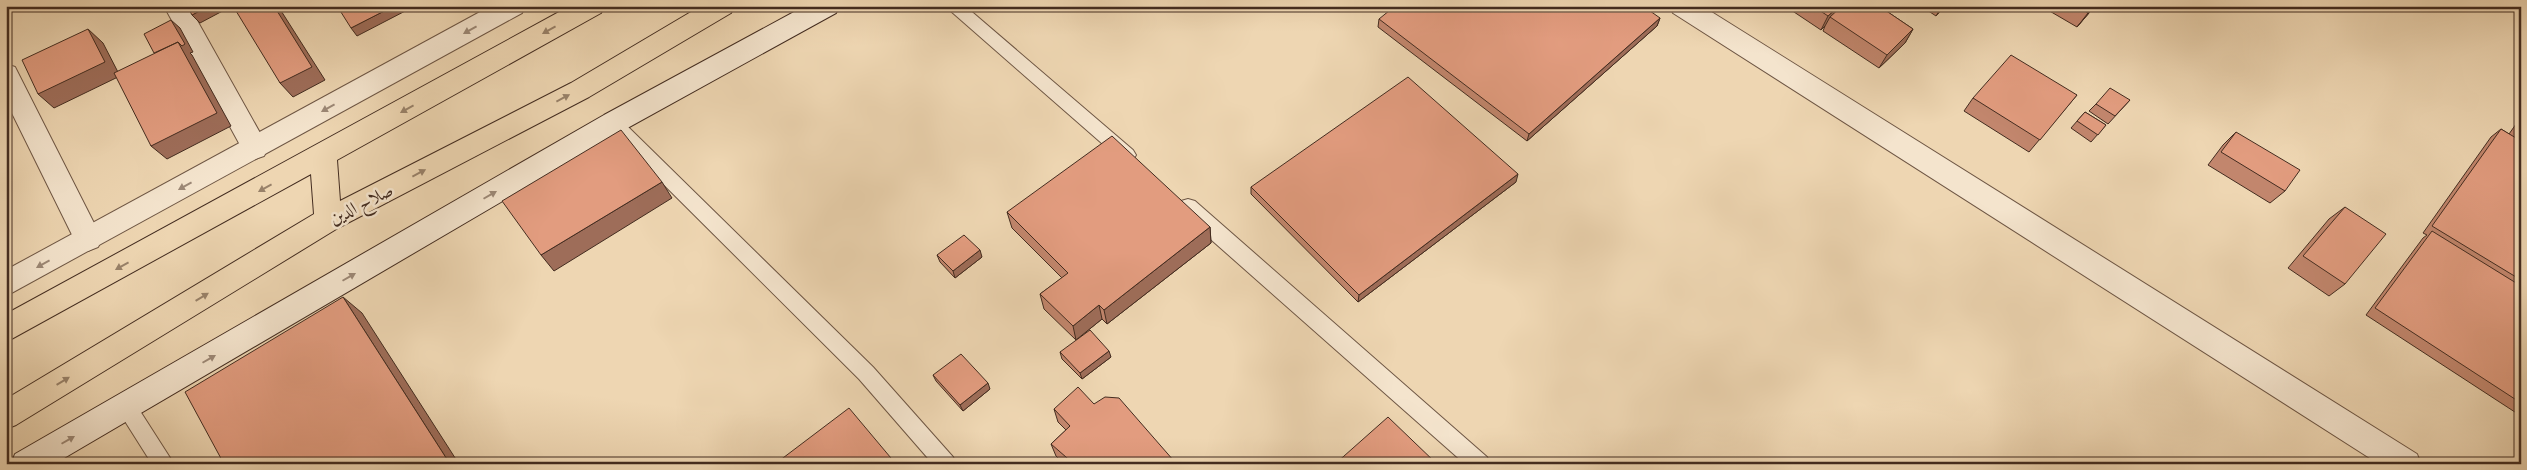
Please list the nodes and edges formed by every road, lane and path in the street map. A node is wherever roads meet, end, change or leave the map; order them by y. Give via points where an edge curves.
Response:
1 (176, 6) edge
2 (513, 6) edge
3 (592, 6) edge
4 (722, 6) edge
5 (827, 6) edge
6 (953, 6) edge
7 (1682, 6) edge
8 (6, 74) edge
9 (613, 123) junction
10 (255, 148) junction
11 (322, 156) junction
12 (1139, 165) edge
13 (1176, 197) edge
14 (328, 220) junction
15 (88, 239) junction
16 (6, 284) edge
17 (6, 329) edge
18 (126, 407) junction
19 (6, 415) edge
20 (26, 464) edge
21 (164, 464) edge
22 (946, 464) edge
23 (1480, 464) edge
24 (2406, 464) edge

1 - 10 street
2 -> 10 street
3 -> 11 highway
14 -> 4 highway, صلاح الدين via 580,90
5 - 9 street
6 - 12 lane
7 - 24 street
8 - 15 street
18 -> 9 street
9 - 22 lane via 866,373
10 -> 15 street
11 - 14 highway
11 -> 17 highway
13 - 23 lane
19 -> 14 highway, صلاح الدين
15 -> 16 street
20 -> 18 street
18 - 21 lane

